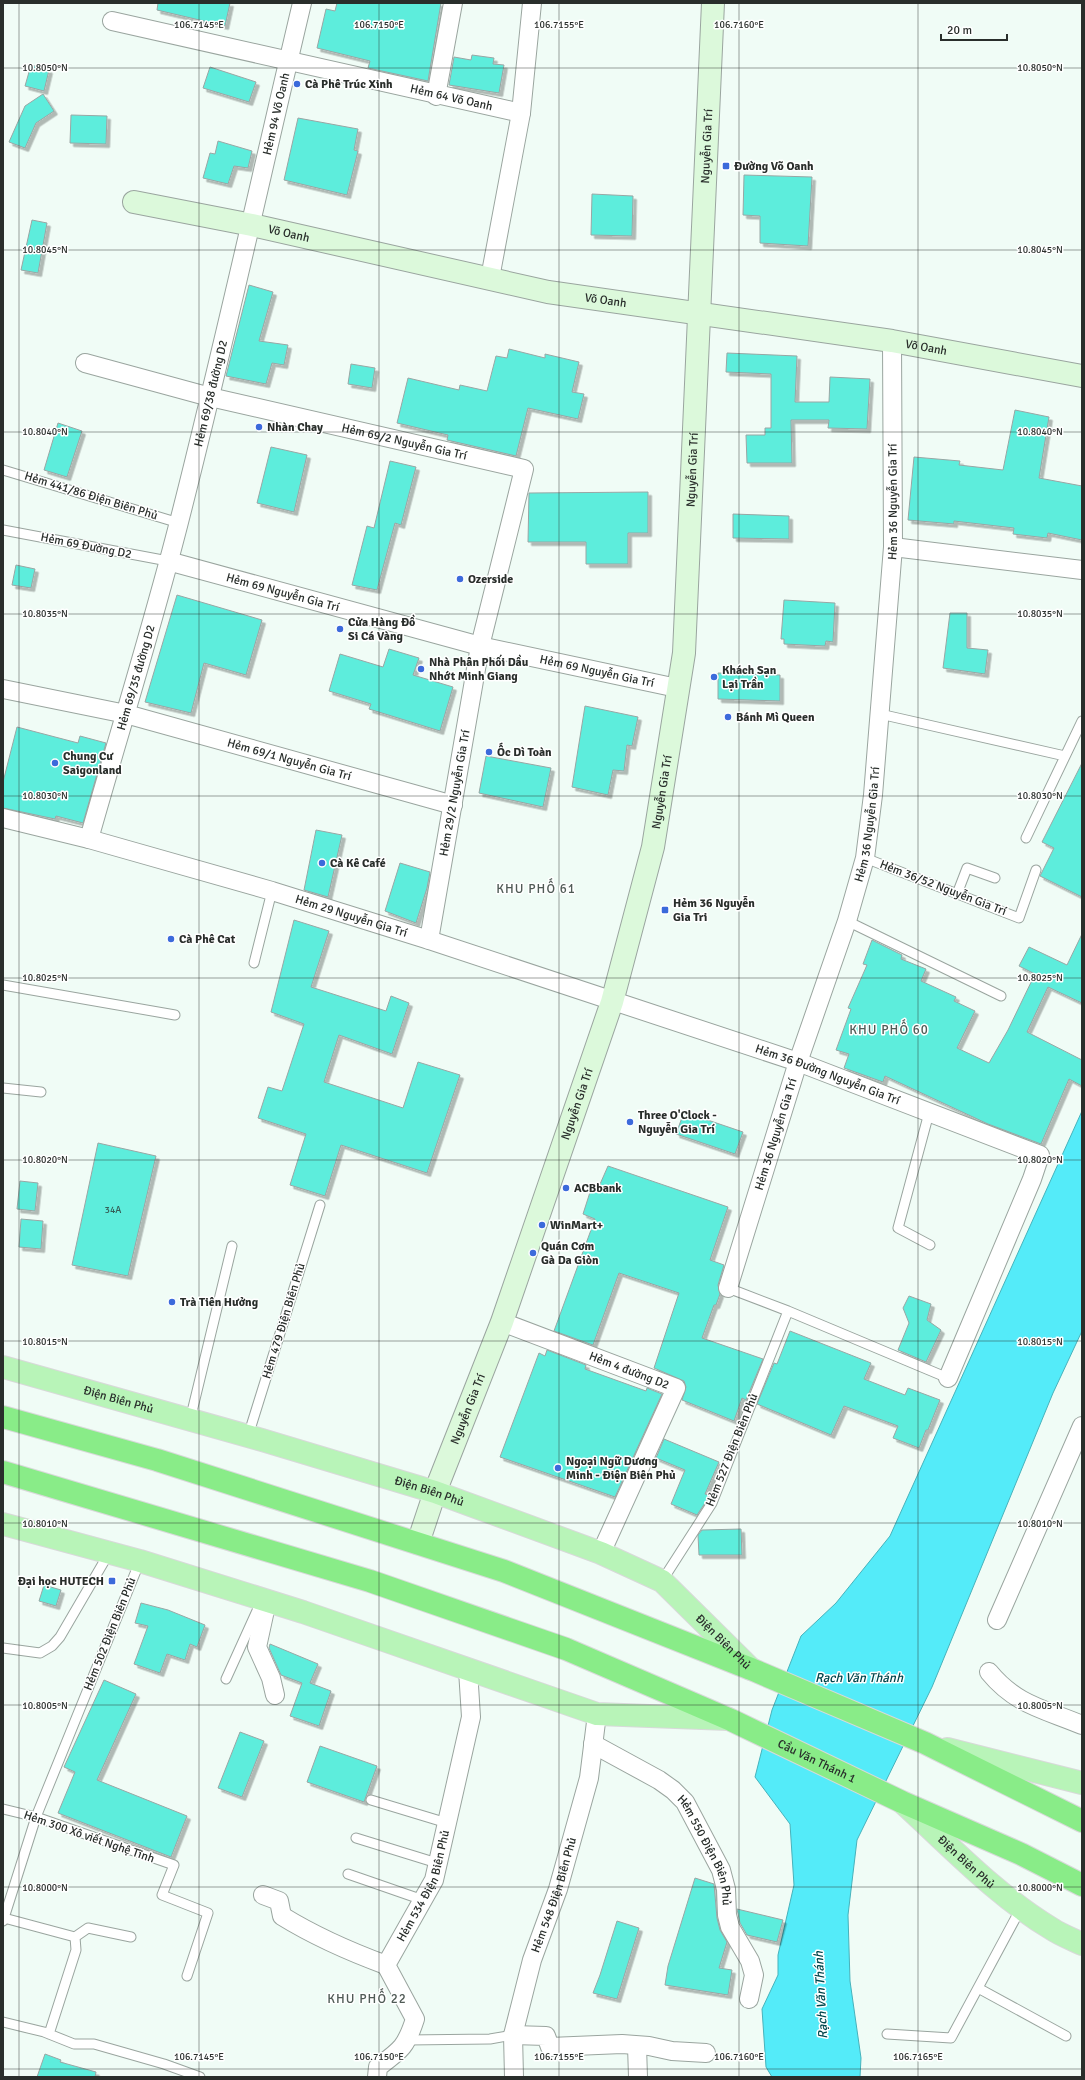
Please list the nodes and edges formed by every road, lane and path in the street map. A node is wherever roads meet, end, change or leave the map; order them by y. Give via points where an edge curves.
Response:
1 (302, 3) edge
2 (454, 3) edge
3 (532, 3) edge
4 (713, 3) edge
5 (112, 21) dead end
6 (288, 62) junction
7 (436, 96) junction
8 (521, 113) junction
9 (134, 202) dead end
10 (252, 225) junction
11 (490, 278) junction
12 (698, 313) junction
13 (892, 341) junction
14 (85, 363) dead end
15 (1082, 376) edge
16 (210, 397) junction
17 (3, 470) edge
18 (178, 523) junction
19 (3, 530) edge
20 (893, 547) junction
21 (168, 561) junction
22 (1082, 570) edge
23 (480, 646) junction
24 (678, 688) junction
25 (3, 689) edge
26 (126, 714) junction
27 (880, 714) junction
28 (1082, 721) edge
29 (1065, 756) junction
30 (453, 805) junction
31 (3, 818) edge
32 (1026, 838) dead end
33 (89, 839) junction
34 (865, 858) junction
35 (1036, 870) dead end
36 (996, 878) dead end
37 (272, 891) junction
38 (957, 894) junction
39 (846, 921) junction
40 (428, 940) junction
41 (254, 963) dead end
42 (3, 985) edge
43 (1001, 996) dead end
44 (612, 1002) junction
45 (175, 1015) dead end
46 (798, 1062) junction
47 (3, 1088) edge
48 (42, 1092) dead end
49 (929, 1113) junction
50 (320, 1205) dead end
51 (930, 1245) dead end
52 (232, 1246) dead end
53 (728, 1288) joint
54 (788, 1311) junction
55 (502, 1322) junction
56 (3, 1367) edge
57 (948, 1378) joint
58 (3, 1417) edge
59 (190, 1420) junction
60 (1082, 1426) edge
61 (248, 1436) junction
62 (3, 1472) edge
63 (435, 1492) junction
64 (3, 1524) edge
65 (418, 1543) junction
66 (109, 1553) junction
67 (601, 1553) junction
68 (140, 1561) junction
69 (662, 1581) junction
70 (264, 1600) junction
71 (997, 1620) dead end
72 (3, 1648) edge
73 (751, 1669) junction
74 (468, 1670) junction
75 (989, 1672) dead end
76 (226, 1679) dead end
77 (275, 1695) dead end
78 (597, 1714) junction
79 (731, 1720) junction
80 (1082, 1725) edge
81 (925, 1743) junction
82 (593, 1744) junction
83 (1082, 1783) edge
84 (371, 1800) dead end
85 (902, 1802) junction
86 (3, 1809) edge
87 (36, 1817) junction
88 (1082, 1821) edge
89 (446, 1823) junction
90 (356, 1838) dead end
91 (437, 1863) junction
92 (348, 1874) dead end
93 (1082, 1885) edge
94 (263, 1895) dead end
95 (423, 1900) junction
96 (1021, 1908) junction
97 (4, 1920) edge
98 (75, 1937) junction
99 (131, 1937) dead end
100 (1082, 1944) edge
101 (386, 1965) junction
102 (187, 1976) dead end
103 (978, 1988) junction
104 (749, 1999) dead end
105 (3, 2022) edge
106 (49, 2034) junction
107 (887, 2034) dead end
108 (513, 2035) junction
109 (1066, 2036) dead end
110 (408, 2040) junction
111 (637, 2046) junction
112 (706, 2053) dead end
113 (200, 2077) edge
114 (377, 2077) edge
115 (514, 2077) edge
116 (638, 2077) edge

1 - 6 street, Hẻm 94 Võ Oanh
2 - 7 street
3 - 8 street
4 - 12 street, Nguyễn Gia Trí
5 - 6 street, Hẻm 64 Võ Oanh
6 - 7 street, Hẻm 64 Võ Oanh
6 - 10 street, Hẻm 94 Võ Oanh
7 - 8 street, Hẻm 64 Võ Oanh
8 - 11 street
9 - 10 street, Võ Oanh
10 - 11 street, Võ Oanh
10 - 16 street, Hẻm 69/38 đường D2
11 - 12 street, Võ Oanh via 548,292
12 - 13 street, Võ Oanh
12 - 24 street, Nguyễn Gia Trí via 684,653
13 - 15 street, Võ Oanh
13 - 20 street, Hẻm 36 Nguyễn Gia Trí
14 - 16 street, Hẻm 69/2 Nguyễn Gia Trí
16 - 18 street, Hẻm 69/38 đường D2
16 - 23 street, Hẻm 69/2 Nguyễn Gia Trí via 524,469
17 - 18 lane, Hẻm 441/86 Điện Biên Phủ
18 - 21 street, Hẻm 69/38 đường D2
19 - 21 lane, Hẻm 69 Đường D2
20 - 22 street
20 - 27 street, Hẻm 36 Nguyễn Gia Trí
21 - 23 street, Hẻm 69 Nguyễn Gia Trí
21 - 26 street, Hẻm 69/35 đường D2
23 - 24 street, Hẻm 69 Nguyễn Gia Trí
23 - 30 street, Hẻm 29/2 Nguyễn Gia Trí
24 - 44 street, Nguyễn Gia Trí via 653,847
25 - 26 street, Hẻm 69/1 Nguyễn Gia Trí
26 - 30 street, Hẻm 69/1 Nguyễn Gia Trí
26 - 33 street, Hẻm 69/35 đường D2
27 - 29 lane
27 - 34 street, Hẻm 36 Nguyễn Gia Trí
28 - 29 lane
29 - 32 lane
30 - 40 street, Hẻm 29/2 Nguyễn Gia Trí
31 - 33 street, Hẻm 29 Nguyễn Gia Trí
33 - 37 street, Hẻm 29 Nguyễn Gia Trí
34 - 38 lane, Hẻm 36/52 Nguyễn Gia Trí
34 - 39 street, Hẻm 36 Nguyễn Gia Trí
35 - 38 lane, Hẻm 36/52 Nguyễn Gia Trí via 1019,918
36 - 38 lane via 967,868
37 - 40 street, Hẻm 29 Nguyễn Gia Trí
37 - 41 lane
39 - 43 lane
39 - 46 street, Hẻm 36 Nguyễn Gia Trí
40 - 44 street, Hẻm 29 Nguyễn Gia Trí
42 - 45 lane
44 - 46 street, Hẻm 36 Đường Nguyễn Gia Trí
44 - 55 street, Nguyễn Gia Trí
46 - 49 street, Hẻm 36 Đường Nguyễn Gia Trí
46 - 53 street, Hẻm 36 Nguyễn Gia Trí
47 - 48 lane
49 - 51 lane via 898,1228
49 - 57 street, Hẻm 36 Đường Nguyễn Gia Trí via 1040,1155
50 - 61 lane, Hẻm 479 Điện Biên Phủ
52 - 59 lane
53 - 54 lane
54 - 57 lane
54 - 69 lane, Hẻm 527 Điện Biên Phủ via 712,1503
55 - 63 street, Nguyễn Gia Trí
55 - 67 street, Hẻm 4 đường D2 via 676,1388
56 - 59 main road, Điện Biên Phủ
58 - 65 highway, Điện Biên Phủ via 157,1460
59 - 61 main road, Điện Biên Phủ
60 - 71 street
61 - 63 main road, Điện Biên Phủ
62 - 79 highway via 370,1581 566,1649
63 - 65 street, Nguyễn Gia Trí
63 - 67 main road, Điện Biên Phủ
64 - 66 main road
65 - 73 highway, Điện Biên Phủ via 504,1571
66 - 68 main road
66 - 72 lane via 60,1637 52,1646 40,1653
67 - 69 main road, Điện Biên Phủ
68 - 70 main road
68 - 87 lane, Hẻm 502 Điện Biên Phủ
69 - 73 main road, Điện Biên Phủ
70 - 74 main road
70 - 76 lane
70 - 77 street via 257,1647 271,1678
73 - 81 highway
74 - 78 main road
74 - 89 street, Hẻm 534 Điện Biên Phủ via 471,1717
75 - 80 street via 1017,1699
78 - 79 main road
78 - 82 street, Hẻm 548 Điện Biên Phủ
79 - 85 highway, Cầu Văn Thánh 1
81 - 83 main road
81 - 88 highway
82 - 104 street, Hẻm 550 Điện Biên Phủ via 659,1780 685,1802 721,1870 730,1927 750,1961 754,1975
82 - 108 street, Hẻm 548 Điện Biên Phủ via 589,1778 558,1889 532,1960
84 - 89 lane
85 - 93 highway, Điện Biên Phủ via 1021,1854
85 - 96 main road, Điện Biên Phủ via 982,1876
86 - 87 lane, Hẻm 300 Xô viết Nghệ Tĩnh
87 - 97 lane, Hẻm 502 Điện Biên Phủ
87 - 102 lane, Hẻm 300 Xô viết Nghệ Tĩnh via 174,1865 162,1894 208,1913
89 - 91 street, Hẻm 534 Điện Biên Phủ
90 - 91 lane
91 - 95 street, Hẻm 534 Điện Biên Phủ via 434,1880
92 - 95 lane
94 - 101 street via 278,1901 282,1916 294,1924 344,1950
95 - 101 street, Hẻm 534 Điện Biên Phủ
96 - 100 main road, Điện Biên Phủ via 1052,1929
96 - 103 lane
97 - 98 lane
98 - 99 lane via 88,1928
98 - 106 lane via 76,1950
101 - 110 street via 415,2019
103 - 107 lane via 951,2038
103 - 109 lane
105 - 106 lane
106 - 113 lane via 74,2044 94,2044
108 - 110 lane via 490,2039
108 - 111 street via 546,2036 550,2047
108 - 115 street, Hẻm 548 Điện Biên Phủ
110 - 114 street via 378,2067
111 - 112 street
111 - 116 street

